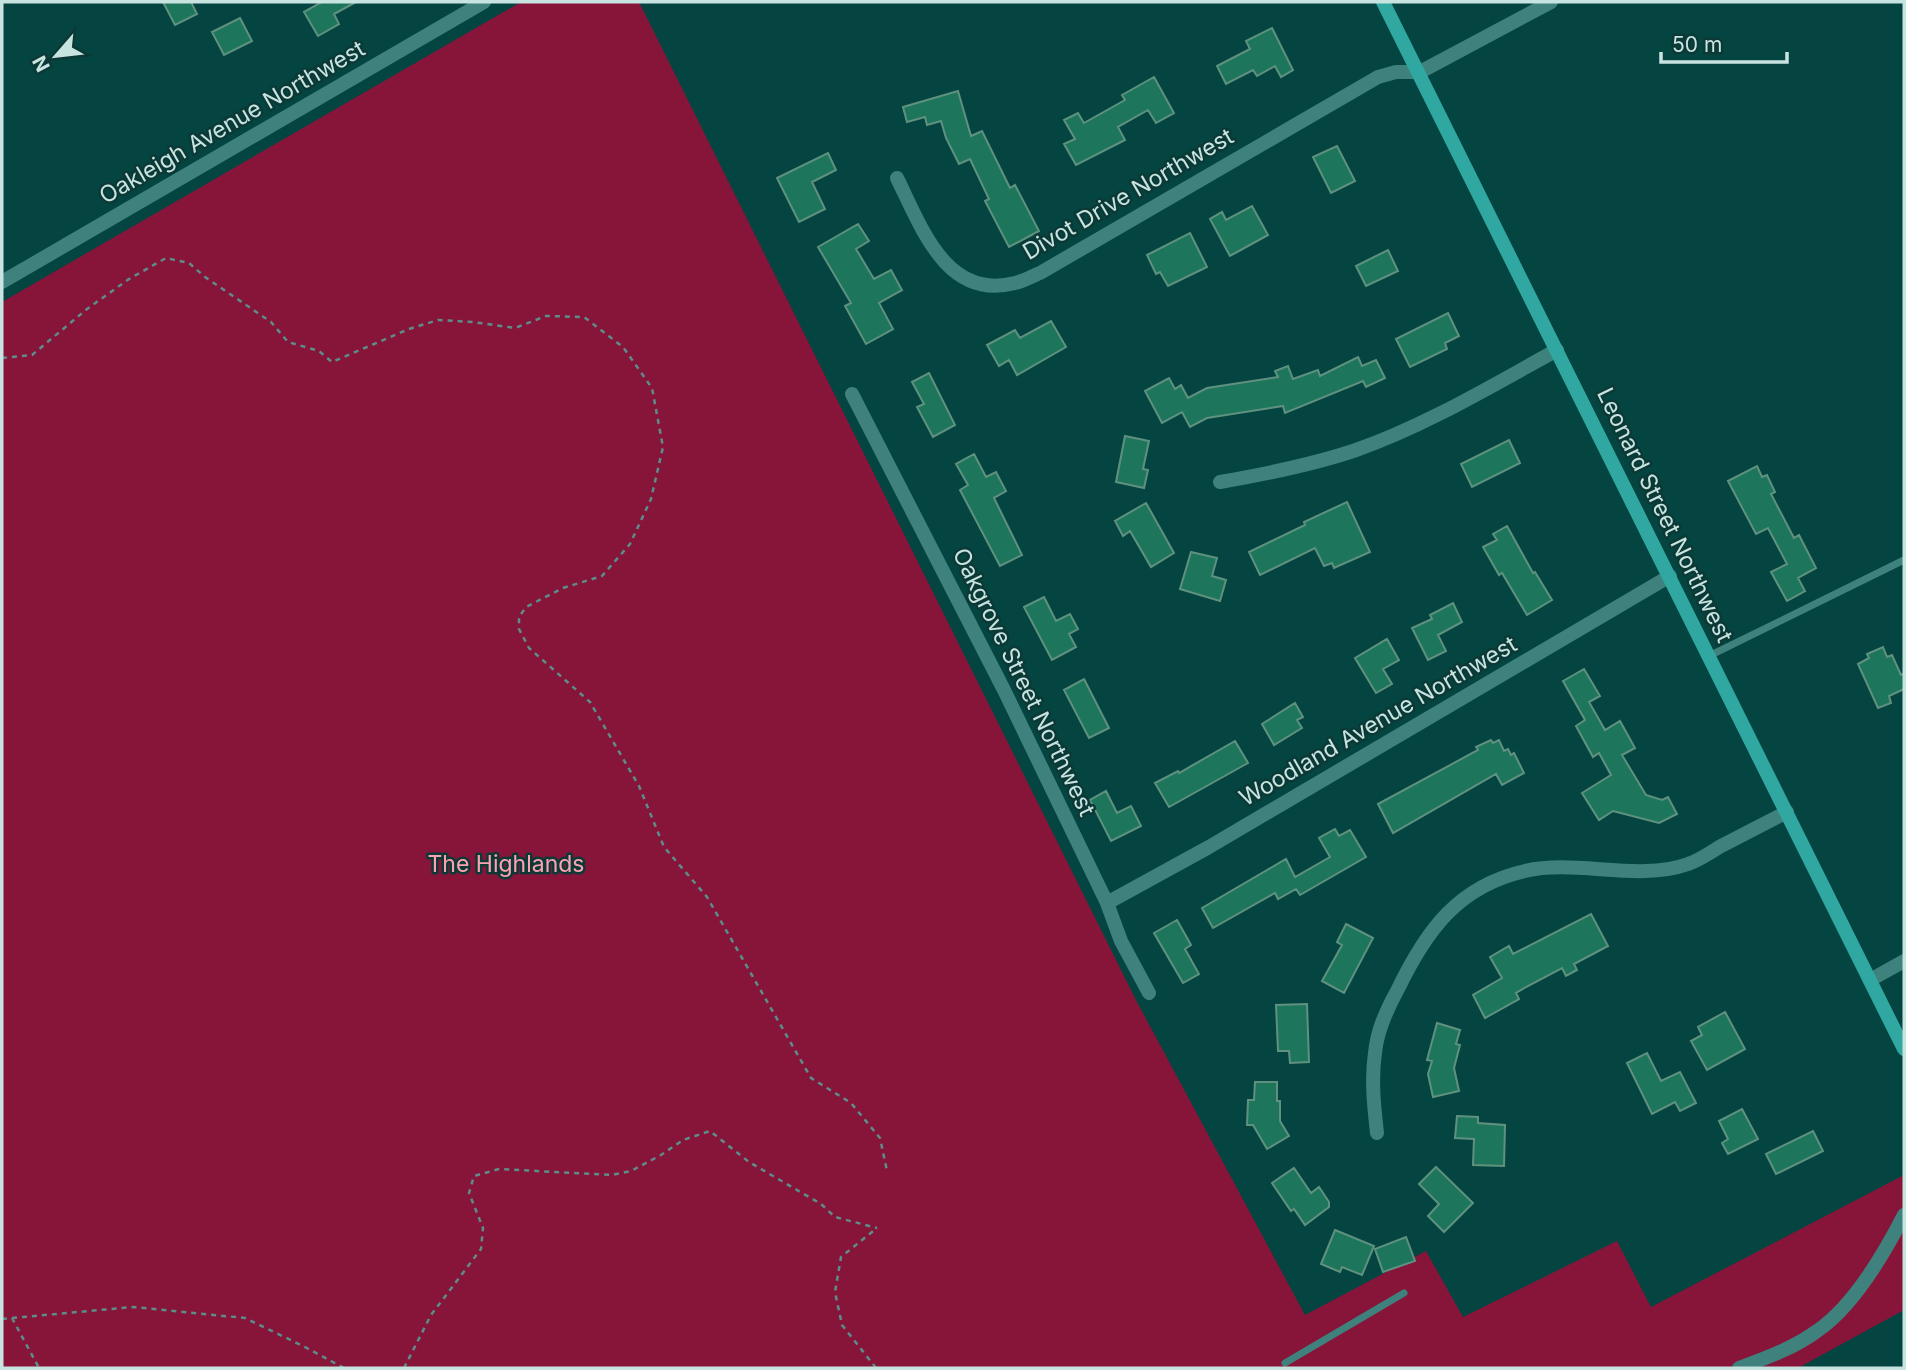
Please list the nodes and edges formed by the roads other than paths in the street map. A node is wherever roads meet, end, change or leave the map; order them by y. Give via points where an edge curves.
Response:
1 (484, 2) edge
2 (1383, 2) edge
3 (1551, 2) edge
4 (1420, 72) junction
5 (897, 178) dead end
6 (2, 282) edge
7 (1557, 350) junction
8 (852, 394) dead end
9 (1220, 482) dead end
10 (1904, 559) edge
11 (1670, 576) junction
12 (1709, 656) junction
13 (1787, 812) junction
14 (1107, 903) junction
15 (1904, 961) edge
16 (1870, 980) junction
17 (1149, 993) dead end
18 (1904, 1049) edge
19 (1377, 1133) dead end
20 (1904, 1215) edge
21 (1404, 1293) dead end
22 (1285, 1363) dead end
23 (1739, 1368) edge

1 - 6 street, Oakleigh Avenue Northwest
2 - 4 main road, Leonard Street Northwest
3 - 4 street
4 - 5 street, Divot Drive Northwest via 1378,77 1014,284 981,285 949,269 931,246
4 - 7 main road, Leonard Street Northwest
7 - 9 street via 1356,450 1291,469
7 - 11 main road, Leonard Street Northwest
8 - 14 street, Oakgrove Street Northwest
10 - 12 lane
11 - 12 main road, Leonard Street Northwest
11 - 14 street, Woodland Avenue Northwest
12 - 13 main road, Leonard Street Northwest
13 - 16 main road, Leonard Street Northwest
13 - 19 street via 1689,864 1657,869 1525,870 1484,884 1446,913 1417,949 1379,1031 1373,1072
14 - 17 street, Oakgrove Street Northwest
15 - 16 street
16 - 18 main road, Leonard Street Northwest
20 - 23 street via 1875,1267 1819,1331
21 - 22 lane

